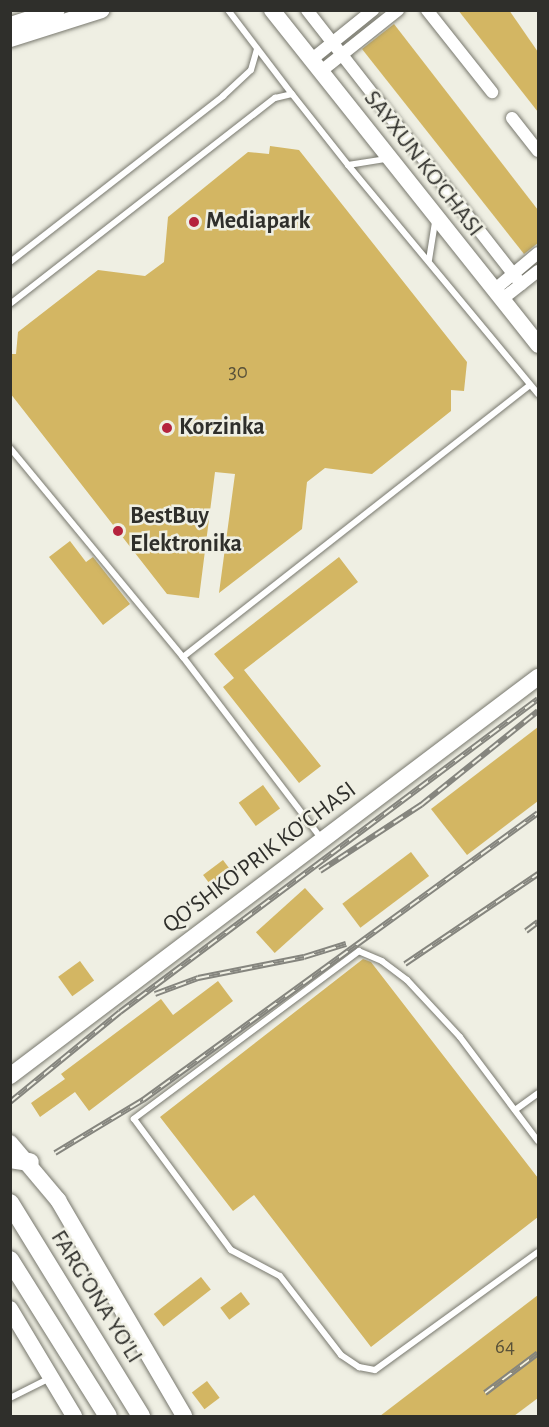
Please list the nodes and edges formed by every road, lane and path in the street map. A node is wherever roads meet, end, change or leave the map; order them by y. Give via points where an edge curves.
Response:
1 (57, 10) edge
2 (102, 10) edge
3 (228, 10) edge
4 (272, 10) edge
5 (307, 10) edge
6 (373, 10) edge
7 (398, 10) edge
8 (427, 10) edge
9 (10, 25) edge
10 (10, 39) edge
11 (332, 43) junction
12 (257, 49) junction
13 (342, 55) junction
14 (315, 66) junction
15 (492, 92) dead end
16 (292, 94) junction
17 (512, 118) dead end
18 (538, 151) edge
19 (388, 158) junction
20 (348, 165) junction
21 (435, 220) junction
22 (538, 253) edge
23 (429, 260) junction
24 (10, 262) edge
25 (538, 271) edge
26 (513, 274) junction
27 (521, 284) junction
28 (497, 295) junction
29 (10, 304) edge
30 (538, 345) edge
31 (530, 386) junction
32 (538, 394) edge
33 (10, 448) edge
34 (183, 657) junction
35 (538, 678) edge
36 (323, 841) junction
37 (10, 1076) edge
38 (538, 1093) edge
39 (515, 1110) junction
40 (10, 1132) edge
41 (538, 1141) edge
42 (10, 1143) edge
43 (10, 1159) edge
44 (30, 1162) junction
45 (10, 1203) edge
46 (538, 1252) edge
47 (10, 1260) edge
48 (10, 1309) edge
49 (51, 1378) junction
50 (10, 1398) edge
51 (74, 1416) edge
52 (108, 1416) edge
53 (141, 1416) edge
54 (184, 1416) edge

1 - 9 street
2 - 10 street
3 - 12 lane
4 - 14 street, SAYXUN KO'CHASI
5 - 11 street
6 - 11 street
7 - 13 street
8 - 15 street
11 - 13 street
11 - 14 street
12 - 16 lane
12 - 24 lane via 251,70 223,96
13 - 14 street
13 - 26 street
14 - 19 street, SAYXUN KO'CHASI
16 - 20 lane
16 - 29 lane via 263,104
17 - 18 street
19 - 20 lane
19 - 21 street, SAYXUN KO'CHASI
20 - 23 lane via 406,239
21 - 23 lane
21 - 28 street, SAYXUN KO'CHASI
22 - 26 street
23 - 31 lane
25 - 27 street
26 - 27 street
26 - 28 street
27 - 28 street
28 - 30 street, SAYXUN KO'CHASI
31 - 32 lane
31 - 34 lane
33 - 34 lane
34 - 36 lane
35 - 36 street, QO'SHKO'PRIK KO'CHASI
36 - 37 street, QO'SHKO'PRIK KO'CHASI
38 - 39 lane
39 - 41 lane
39 - 46 lane via 460,1037 407,980 382,961 359,951 134,1119 231,1250 280,1276 341,1355 359,1367 375,1370
40 - 44 street
42 - 44 street
43 - 44 main road
44 - 54 street via 58,1200
45 - 53 main road, FARG'ONA YO'LI
47 - 52 main road
48 - 49 street
49 - 50 lane
49 - 51 street

